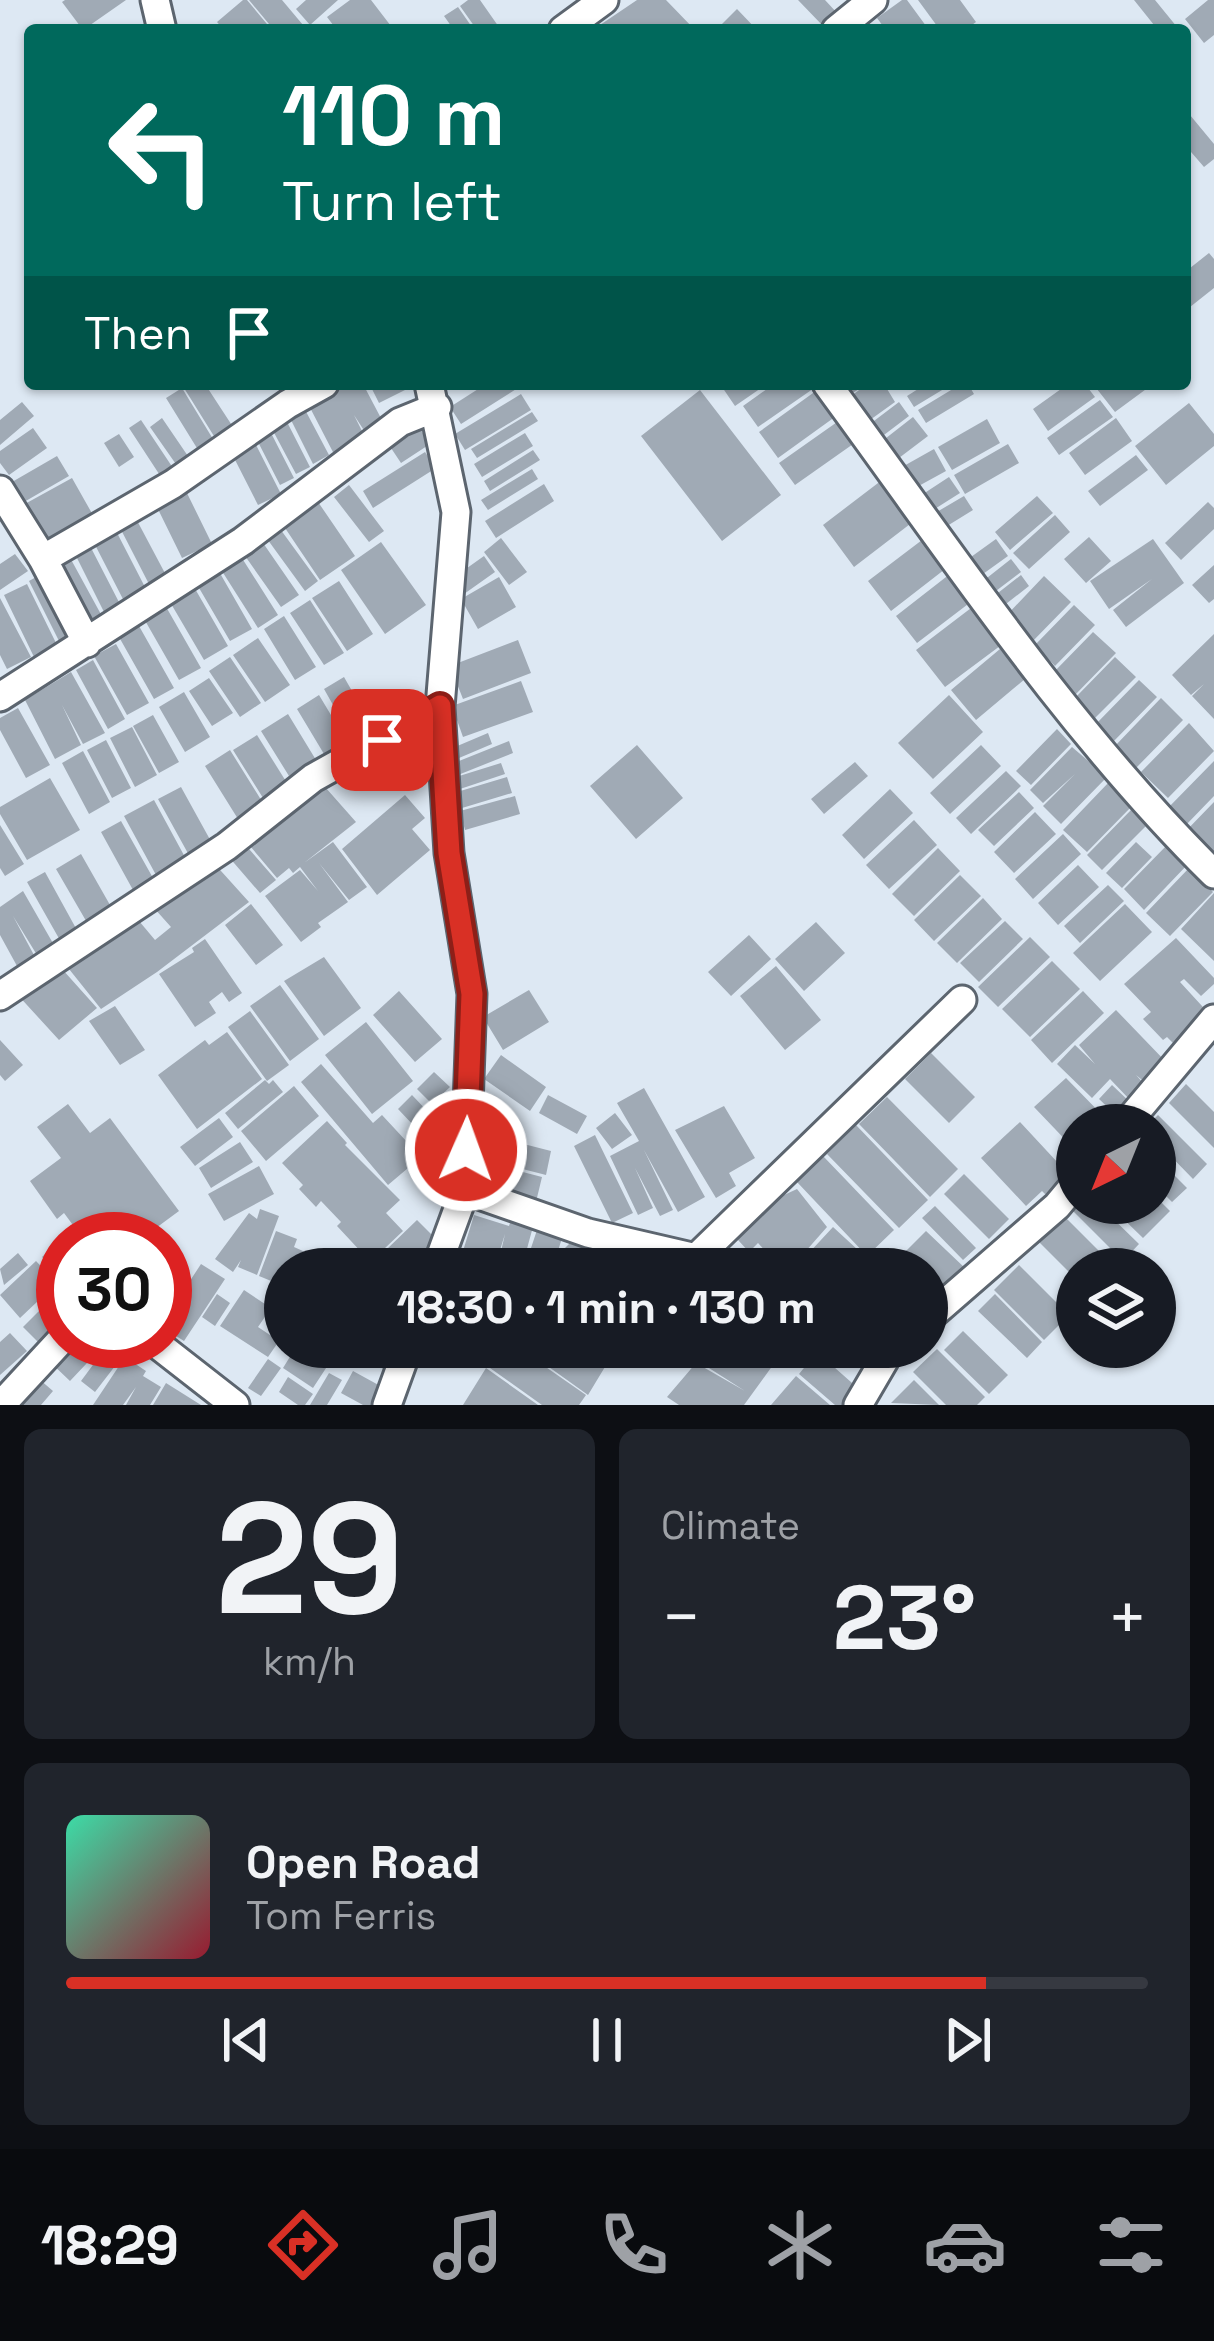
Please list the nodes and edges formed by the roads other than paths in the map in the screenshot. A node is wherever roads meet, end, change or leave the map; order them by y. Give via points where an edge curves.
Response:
1 (604, 0) edge
2 (873, 0) edge
3 (571, 24) edge
4 (843, 24) edge
5 (313, 390) edge
6 (831, 390) edge
7 (433, 396) edge
8 (0, 490) edge
9 (43, 559) junction
10 (87, 643) junction
11 (0, 698) edge
12 (440, 706) junction
13 (1214, 874) edge
14 (0, 996) edge
15 (962, 1000) dead end
16 (1214, 1019) edge
17 (1143, 1104) edge
18 (465, 1190) junction
19 (1056, 1207) edge
20 (444, 1248) edge
21 (648, 1248) edge
22 (723, 1248) edge
23 (948, 1301) edge
24 (36, 1368) edge
25 (188, 1368) edge
26 (400, 1368) edge
27 (881, 1368) edge
28 (1, 1405) edge
29 (235, 1405) edge
30 (387, 1405) edge
31 (858, 1405) edge

1 - 3 street
2 - 4 street
5 - 9 street
6 - 13 street via 1047,684
7 - 10 street via 243,541
7 - 12 street via 456,512
8 - 9 street
9 - 10 street
10 - 11 street
12 - 14 street via 313,778 227,846
12 - 18 street via 449,853 472,994
15 - 22 street
16 - 17 street
18 - 20 street
18 - 21 street
19 - 23 street
24 - 28 street
25 - 29 street
26 - 30 street
27 - 31 street

